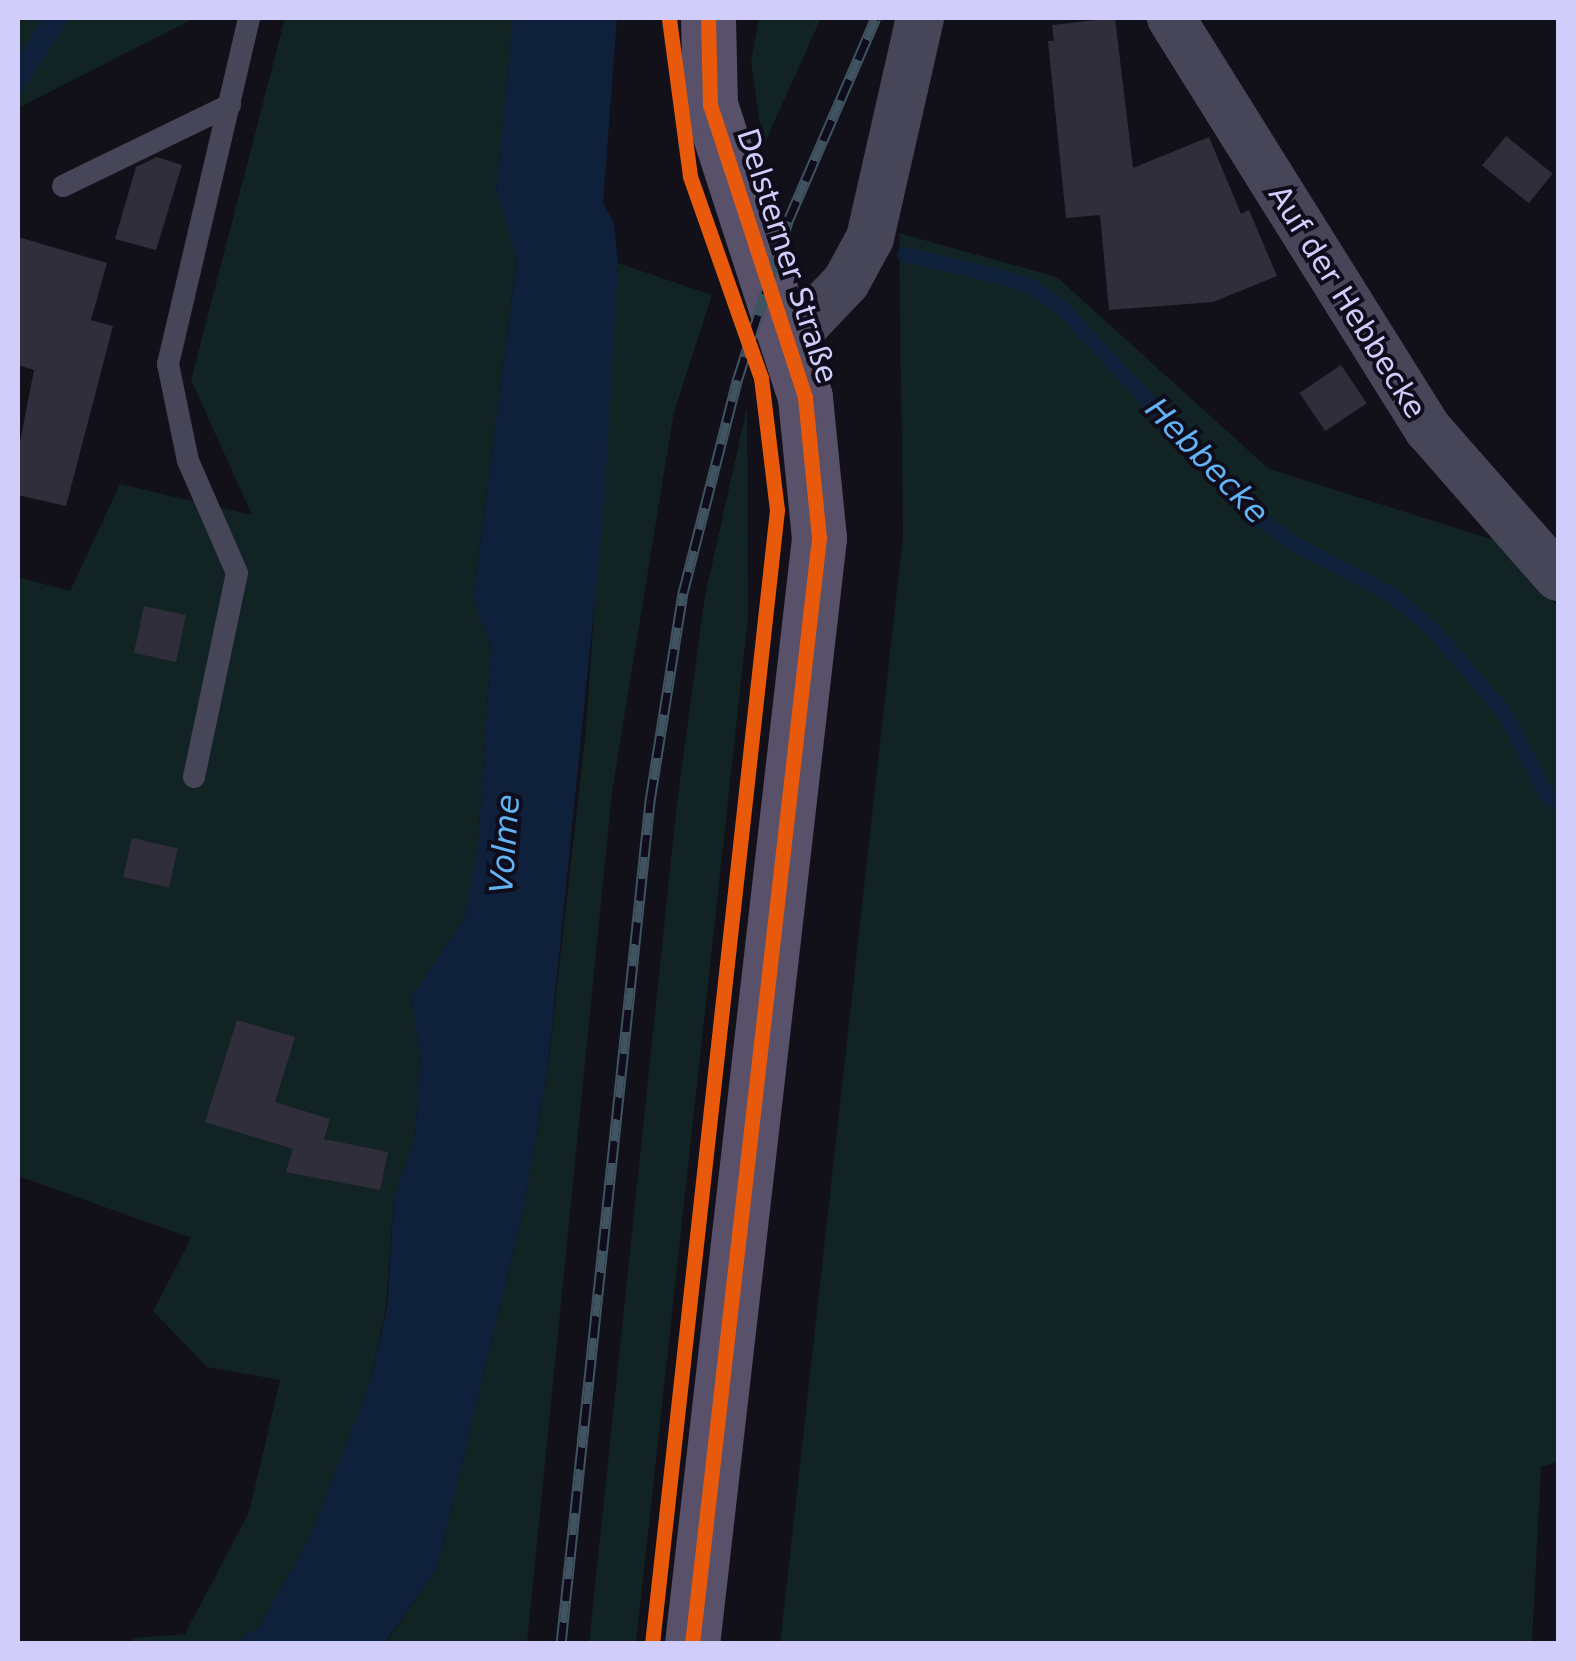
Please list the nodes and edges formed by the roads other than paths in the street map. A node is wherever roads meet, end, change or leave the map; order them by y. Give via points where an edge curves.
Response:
1 (249, 18) edge
2 (708, 18) edge
3 (920, 18) edge
4 (1171, 18) edge
5 (230, 105) junction
6 (63, 186) dead end
7 (790, 341) junction
8 (1554, 572) edge
9 (194, 776) dead end
10 (692, 1644) edge

1 - 5 lane
2 - 7 main road, Delsterner Straße via 710,105
3 - 7 street via 870,238 846,282
4 - 8 street, Auf der Hebbecke via 1200,74 1428,429
5 - 6 lane
5 - 9 lane via 168,364 188,461 237,573
7 - 10 main road, Delsterner Straße via 814,454 814,622

